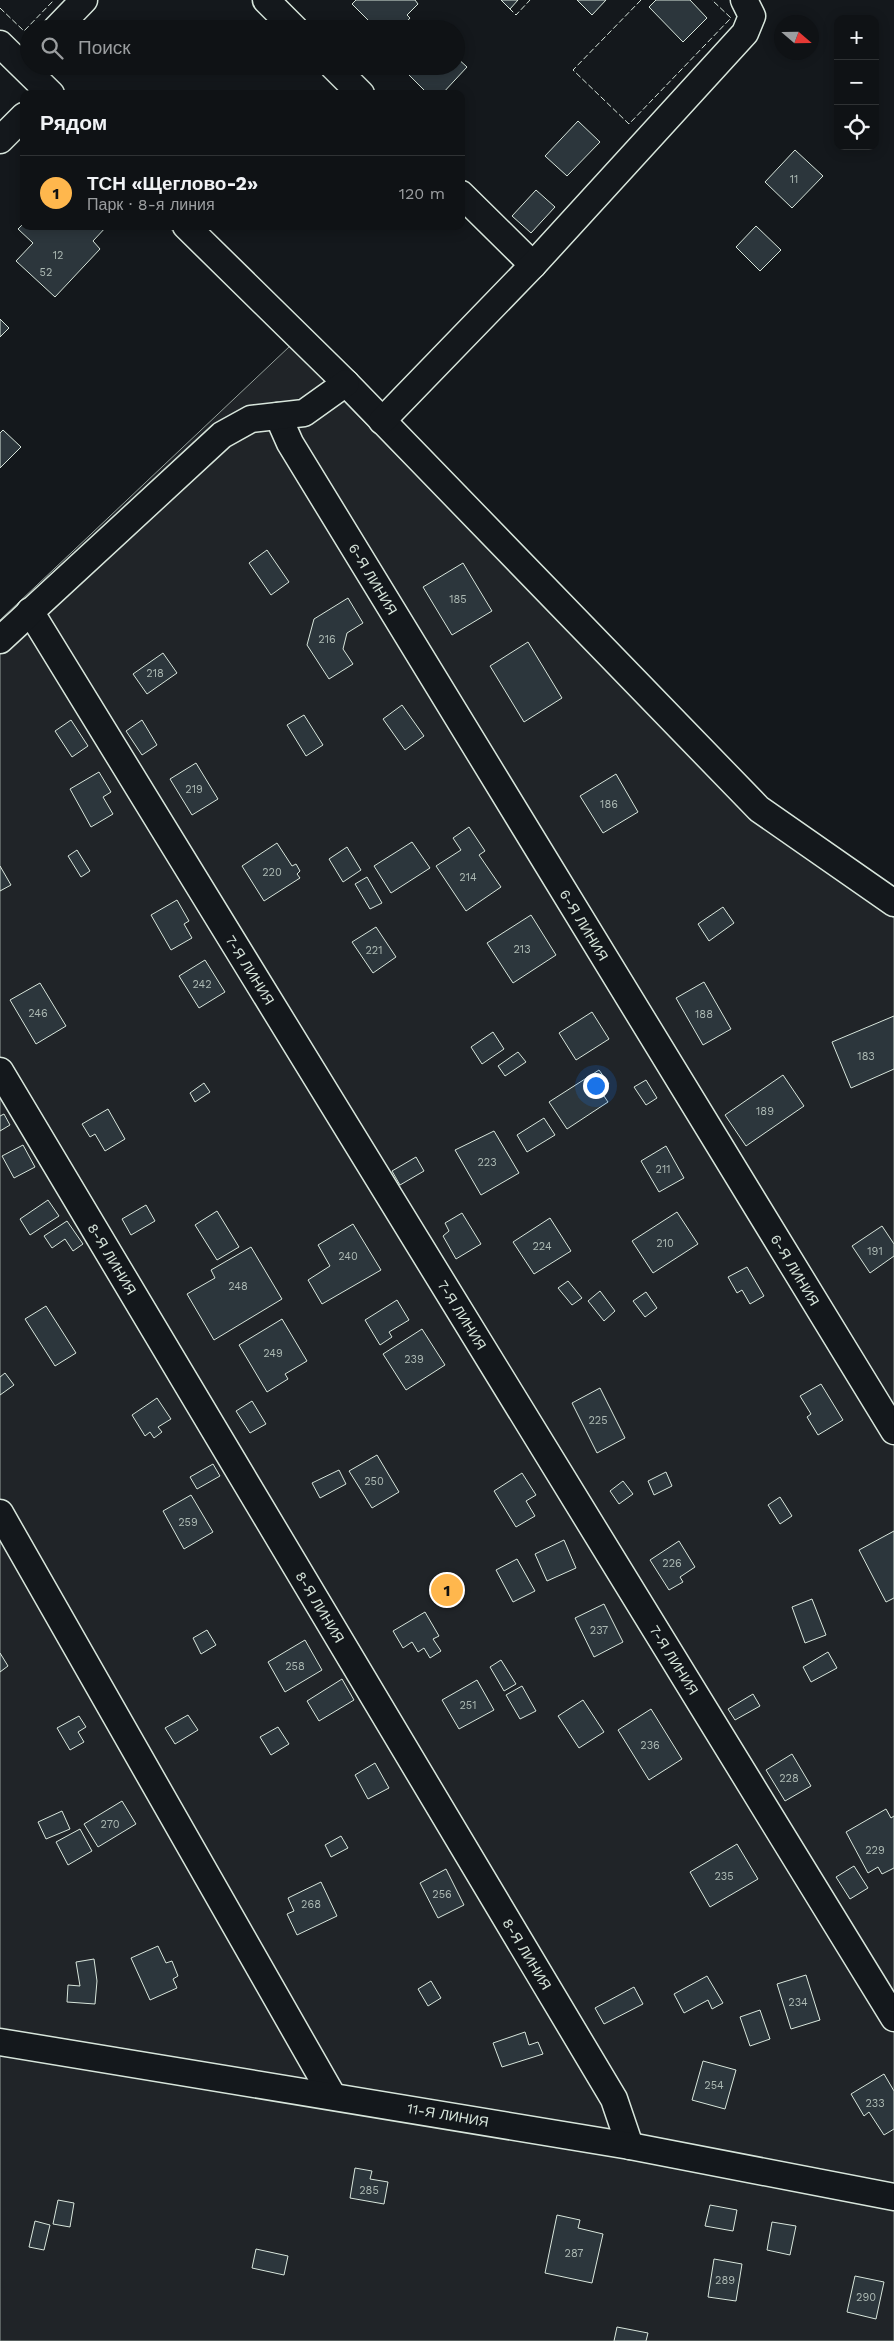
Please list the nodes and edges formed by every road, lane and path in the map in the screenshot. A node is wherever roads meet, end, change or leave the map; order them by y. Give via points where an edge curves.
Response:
1 (84, 0) edge
2 (266, 0) edge
3 (744, 0) edge
4 (65, 20) edge
5 (286, 20) edge
6 (0, 44) edge
7 (20, 57) edge
8 (36, 75) edge
9 (342, 75) edge
10 (47, 90) edge
11 (357, 90) edge
12 (20, 120) edge
13 (0, 140) edge
14 (465, 198) edge
15 (190, 230) edge
16 (533, 265) junction
17 (346, 384) junction
18 (278, 416) junction
19 (382, 421) junction
20 (30, 611) junction
21 (0, 640) edge
22 (894, 904) edge
23 (0, 1071) edge
24 (894, 1431) edge
25 (0, 1513) edge
26 (894, 2018) edge
27 (0, 2042) edge
28 (332, 2096) junction
29 (630, 2146) junction
30 (894, 2197) edge

1 - 4 street
2 - 5 street
3 - 16 street via 752,16 745,33
6 - 7 street
8 - 10 street
9 - 11 street
12 - 13 street
14 - 16 street
15 - 17 street
16 - 19 street
17 - 18 street via 304,413
17 - 19 street
18 - 20 street via 251,419 222,435
18 - 24 street, 6-Я ЛИНИЯ via 295,451
19 - 22 street via 759,809
20 - 21 street
20 - 26 street, 7-Я ЛИНИЯ
23 - 29 street, 8-Я ЛИНИЯ via 614,2099
25 - 28 street
27 - 28 street, 11-Я ЛИНИЯ
28 - 29 street, 11-Я ЛИНИЯ
29 - 30 street, 11-Я ЛИНИЯ

